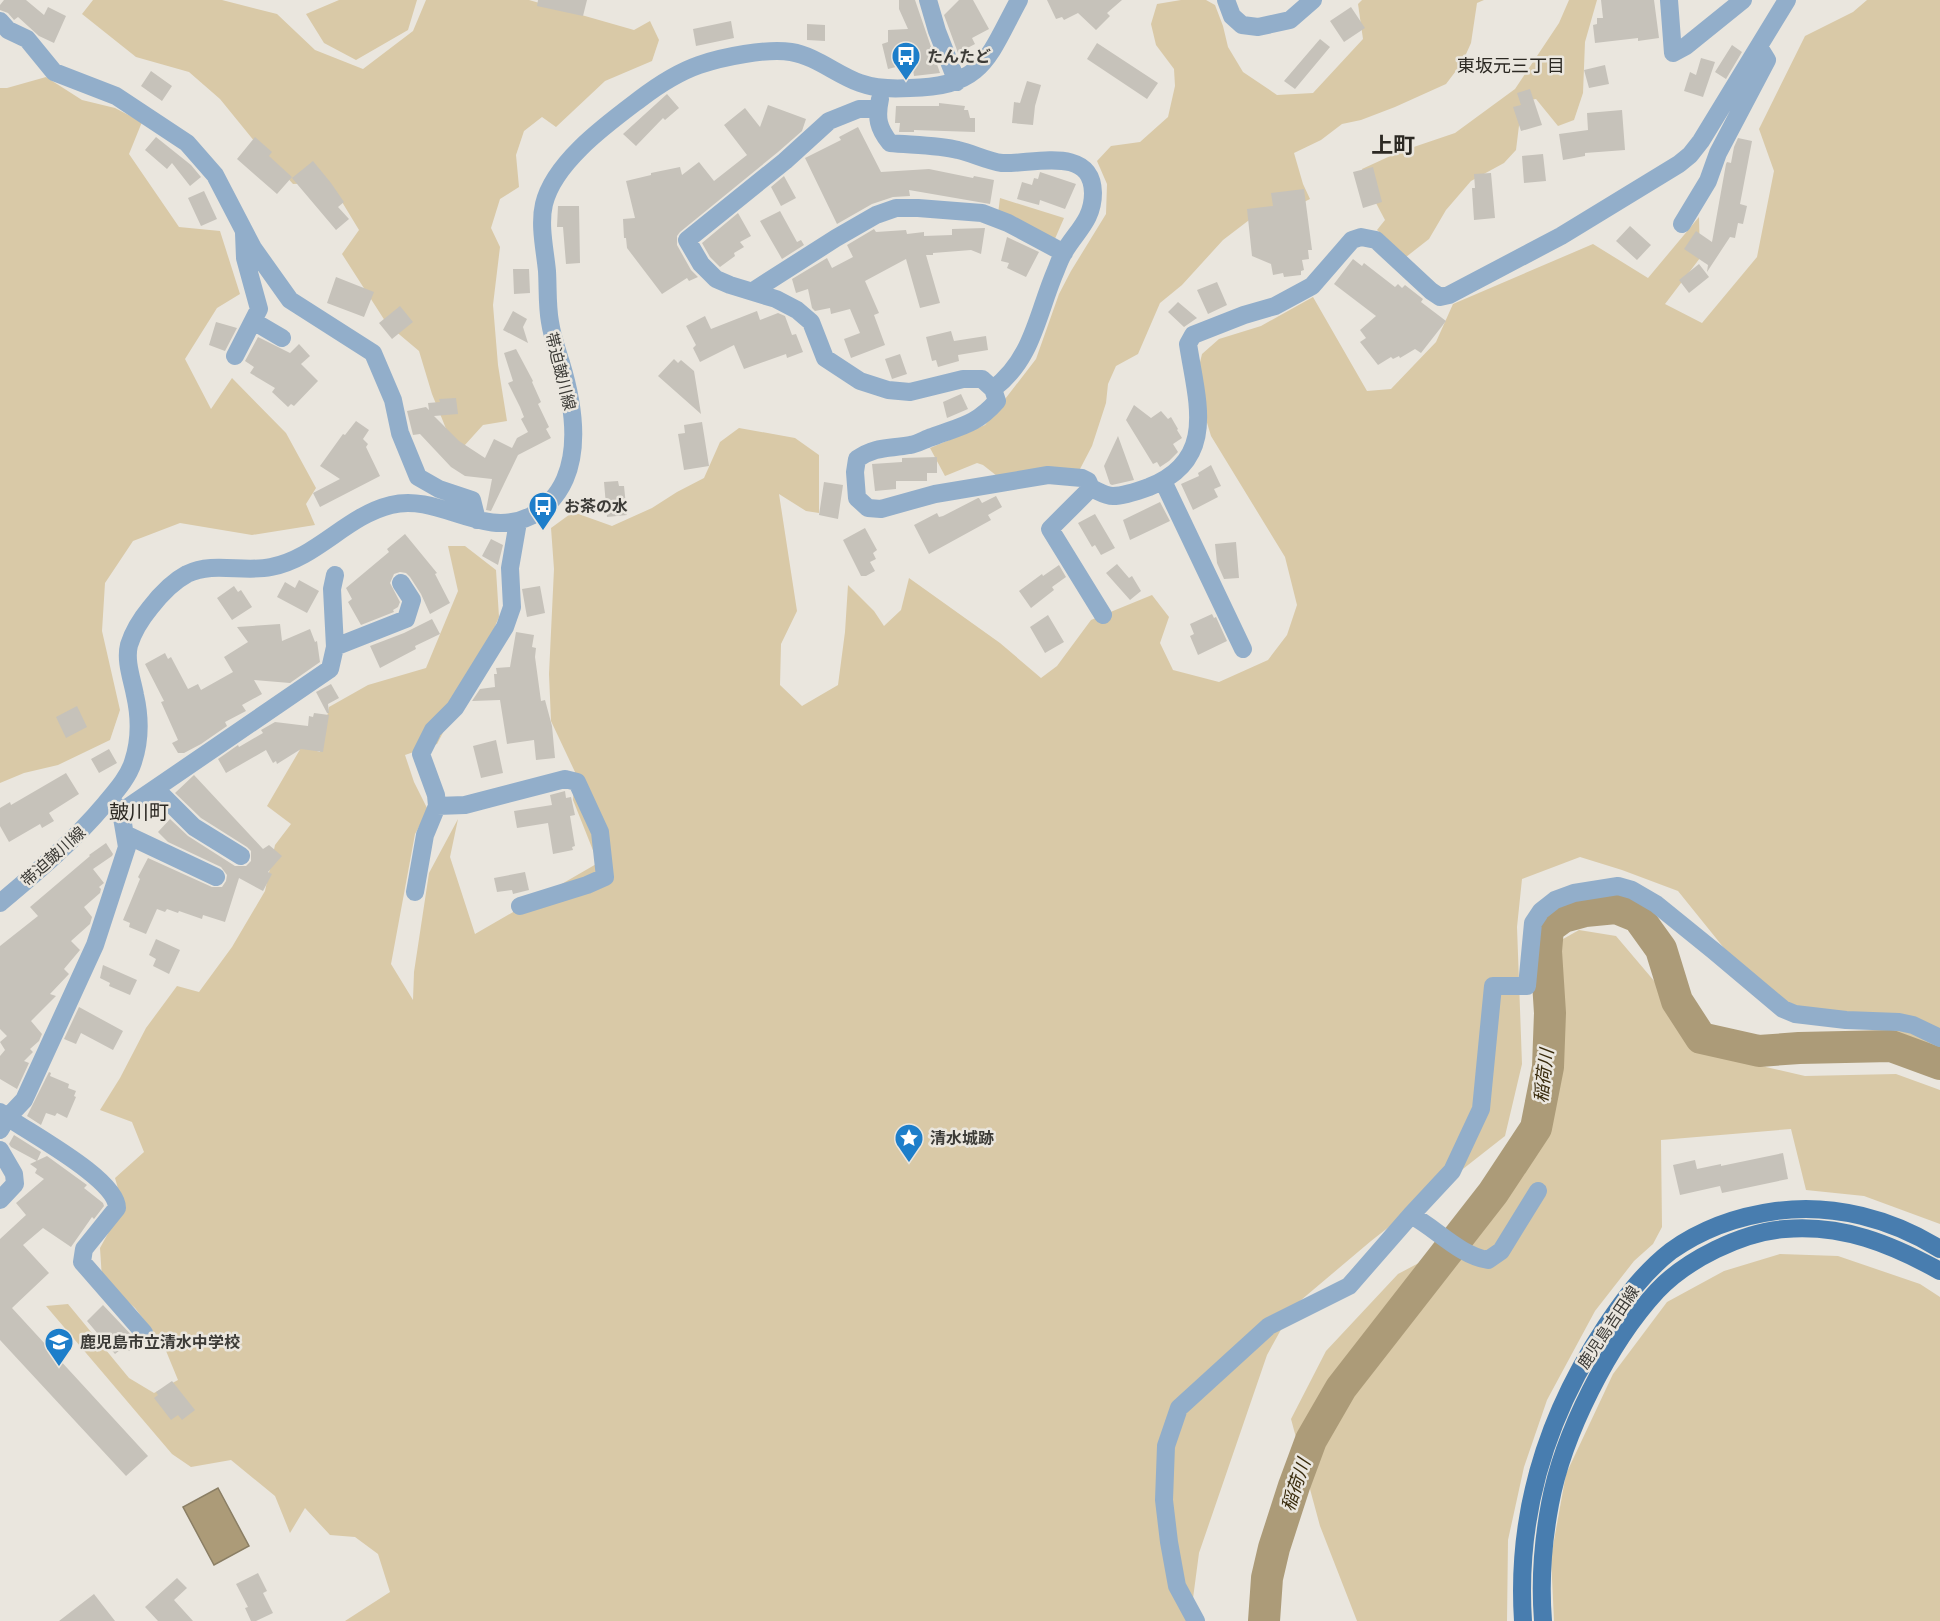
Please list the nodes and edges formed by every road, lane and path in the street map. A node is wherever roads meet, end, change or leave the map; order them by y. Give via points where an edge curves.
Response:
1 (928, 0) edge
2 (1019, 0) edge
3 (1226, 0) edge
4 (1313, 0) edge
5 (1669, 0) edge
6 (1743, 0) edge
7 (1787, 0) edge
8 (0, 21) edge
9 (1759, 47) junction
10 (957, 82) junction
11 (881, 89) junction
12 (878, 109) junction
13 (1682, 224) dead end
14 (244, 232) junction
15 (1064, 253) junction
16 (753, 291) junction
17 (253, 321) junction
18 (282, 338) dead end
19 (236, 356) dead end
20 (993, 389) junction
21 (1163, 481) junction
22 (1091, 488) junction
23 (477, 520) junction
24 (518, 522) junction
25 (335, 575) dead end
26 (401, 583) dead end
27 (1103, 615) dead end
28 (335, 647) junction
29 (1243, 649) dead end
30 (156, 789) junction
31 (116, 805) junction
32 (437, 806) junction
33 (127, 835) junction
34 (241, 856) dead end
35 (216, 877) dead end
36 (415, 892) dead end
37 (0, 903) edge
38 (520, 906) dead end
39 (1940, 1038) edge
40 (2, 1120) edge
41 (0, 1150) edge
42 (1538, 1191) dead end
43 (0, 1200) edge
44 (1418, 1219) junction
45 (1940, 1249) edge
46 (1940, 1271) edge
47 (144, 1333) dead end
48 (1196, 1621) edge
49 (1523, 1621) edge
50 (1542, 1621) edge

1 - 10 street
2 - 10 street, 帯迫皷川線 via 990,56 975,72
3 - 4 street via 1232,16 1242,25 1258,27 1290,20
5 - 6 street via 1673,52
7 - 9 street
8 - 14 street via 8,30 27,39 54,72 116,96 187,143 215,175
9 - 13 street via 1767,60 1718,153 1708,181
9 - 21 street via 1701,141 1679,164 1562,236 1449,295 1440,297 1376,240 1361,237 1352,240 1312,286 1275,306 1193,335 1188,344 1198,411 1197,439 1189,458
10 - 11 street, 帯迫皷川線
11 - 12 street
11 - 24 street, 帯迫皷川線 via 789,51 731,58 697,66 644,95 571,157 544,202 543,223 549,320 573,411 570,464 564,482 549,504
12 - 15 street via 880,131 890,143 957,149 1002,163 1057,159 1077,165 1089,177 1093,191 1091,211
12 - 16 street via 859,109 829,121 687,240 701,264 716,279
14 - 17 street via 245,258 259,309
14 - 23 street via 290,300 373,353 418,477 472,500
15 - 16 street via 982,213 897,208 836,238
15 - 20 street via 1023,357
16 - 20 street via 797,310 811,322 825,358 860,381 910,392 963,379 982,379
17 - 18 street
17 - 19 street
20 - 22 street via 997,401 969,424 912,445 878,448 857,459 857,498 868,508 881,509 936,494 1048,475 1082,478
21 - 22 street via 1112,496
21 - 29 street
22 - 27 street via 1050,529
23 - 24 street, 帯迫皷川線
23 - 31 street, 帯迫皷川線 via 417,504 396,504 372,511 304,555 271,567 209,568 177,580 143,616 129,646 138,742
24 - 32 street via 510,568 512,607 504,627 455,708 434,730 421,754
25 - 28 street
26 - 28 street via 412,600 406,619
28 - 30 street via 330,669
30 - 31 street
30 - 34 street via 194,827
31 - 33 street
31 - 37 street, 帯迫皷川線
32 - 36 street via 425,835
32 - 38 street via 465,805 565,779 577,782 600,832 605,877
33 - 35 street
33 - 40 street via 128,847 95,945 24,1100
39 - 44 street via 1899,1022 1795,1014 1783,1009 1656,904 1632,890 1618,886 1574,893 1555,900 1533,923 1527,986 1493,986 1481,1109 1452,1171
40 - 47 street via 64,1152 113,1196 117,1208 84,1249 82,1262
41 - 43 street via 14,1174 15,1184
42 - 44 street via 1501,1251 1488,1260 1474,1257
44 - 48 street via 1349,1286 1269,1326 1179,1408 1166,1446 1164,1500 1178,1586
45 - 49 main road, 鹿児島吉田線 via 1850,1212 1791,1209 1750,1215 1718,1226 1672,1251 1646,1274 1596,1342 1550,1431 1531,1499 1521,1592
46 - 50 main road, 鹿児島吉田線 via 1858,1234 1784,1228 1718,1249 1666,1283 1606,1361 1573,1428 1545,1531

